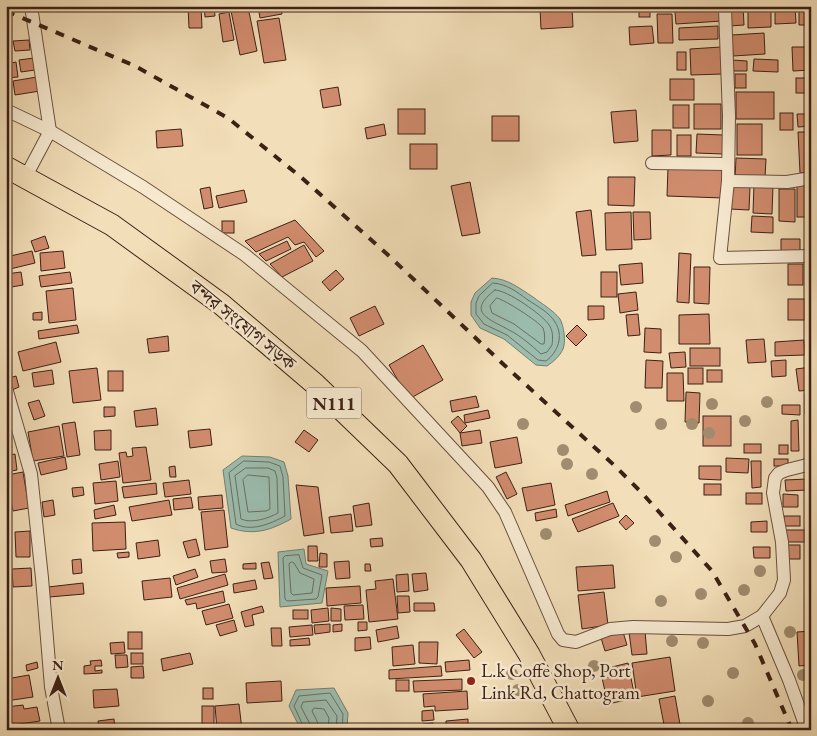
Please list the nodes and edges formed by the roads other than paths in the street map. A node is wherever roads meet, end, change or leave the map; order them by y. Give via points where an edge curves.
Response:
1 (31, 6) edge
2 (723, 6) edge
3 (6, 110) edge
4 (50, 131) junction
5 (652, 162) dead end
6 (728, 164) junction
7 (6, 167) edge
8 (25, 178) junction
9 (811, 178) edge
10 (728, 181) junction
11 (811, 256) edge
12 (6, 388) edge
13 (811, 464) edge
14 (762, 616) junction
15 (59, 730) edge
16 (569, 730) edge
17 (807, 730) edge

1 - 4 street
2 - 6 street via 729,116
3 - 4 street
4 - 8 street
4 - 14 street via 143,187 245,255 362,352 488,487 505,512 563,640 576,642 610,630 632,627 728,629 745,626
5 - 6 street
6 - 10 street
7 - 8 highway, বন্দর সংযোগ সড়ক / N111
8 - 16 highway, বন্দর সংযোগ সড়ক / N111 via 112,225 221,304 315,384 398,464 471,560 529,654
9 - 10 street via 787,182
10 - 11 street via 720,258
12 - 15 street via 31,474 51,687
13 - 14 street via 779,473 775,478 784,580 780,593
14 - 17 street

